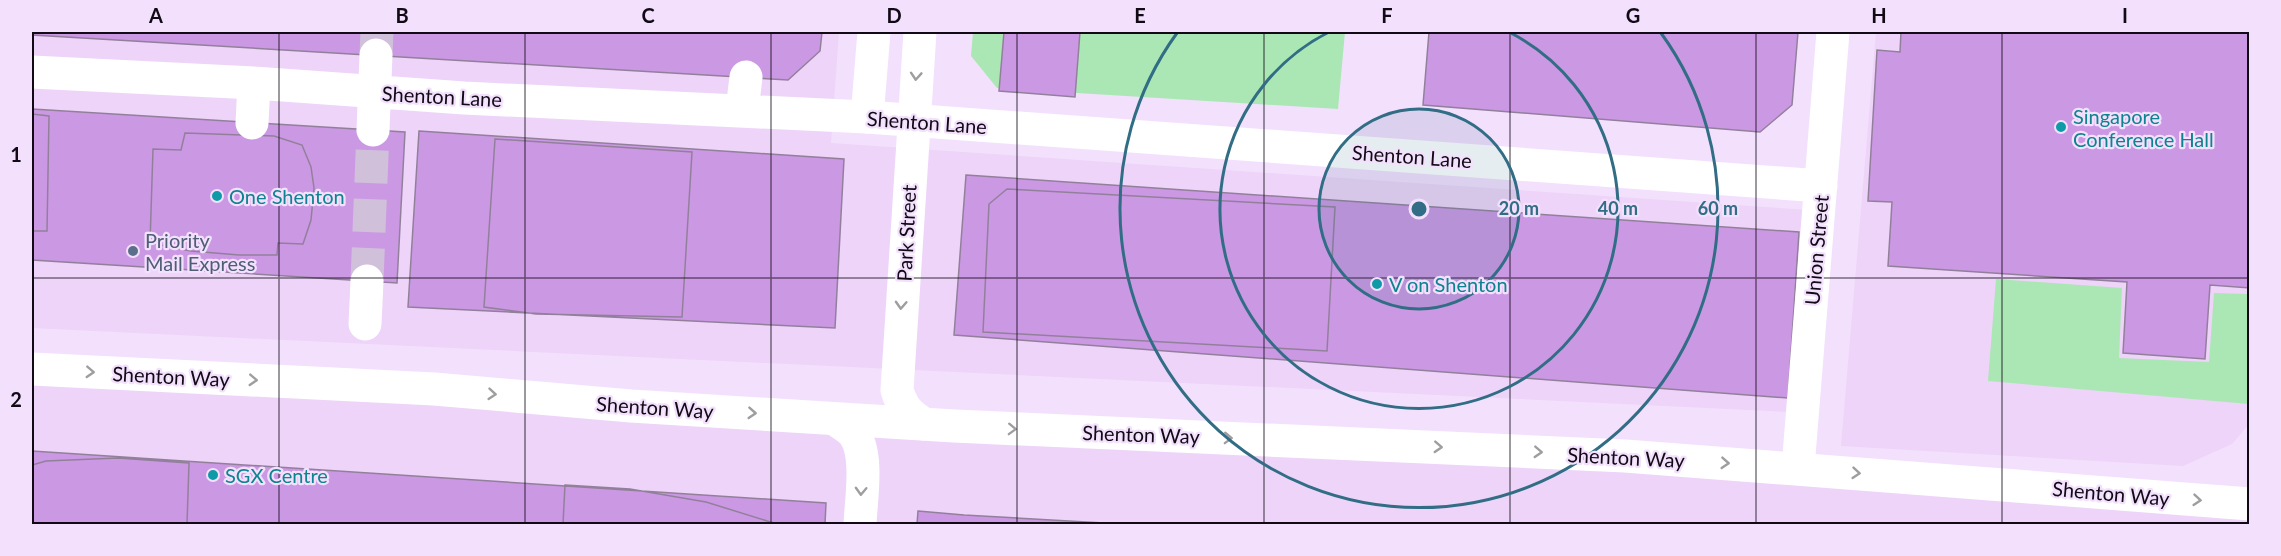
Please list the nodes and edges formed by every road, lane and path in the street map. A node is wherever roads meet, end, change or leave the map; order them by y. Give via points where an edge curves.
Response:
1 (874, 32) edge
2 (920, 32) edge
3 (1833, 32) edge
4 (376, 55) tunnel mouth
5 (32, 72) edge
6 (746, 77) dead end
7 (254, 83) junction
8 (375, 92) junction
9 (742, 110) junction
10 (867, 117) junction
11 (913, 121) junction
12 (252, 123) dead end
13 (373, 130) tunnel mouth
14 (1821, 186) junction
15 (367, 281) tunnel mouth
16 (365, 324) dead end
17 (32, 369) edge
18 (835, 419) junction
19 (924, 424) junction
20 (1798, 468) junction
21 (2250, 504) edge
22 (860, 525) edge

1 - 10 main road
2 -> 11 main road, Park Street
3 - 14 main road, Union Street
4 - 8 main road
5 - 7 main road, Shenton Lane
6 - 9 main road
7 - 8 main road, Shenton Lane
7 - 12 main road
8 - 9 main road, Shenton Lane
8 - 13 main road
9 - 10 main road, Shenton Lane
10 - 11 main road, Shenton Lane
11 - 14 main road, Shenton Lane
11 -> 19 main road, Park Street via 897,390 901,405
14 - 20 main road, Union Street
15 - 16 main road
17 -> 18 main road, Shenton Way via 434,389
18 - 19 main road, Shenton Way
18 -> 22 main road via 853,433 860,445
19 -> 20 main road, Shenton Way via 1625,456
20 -> 21 main road, Shenton Way

